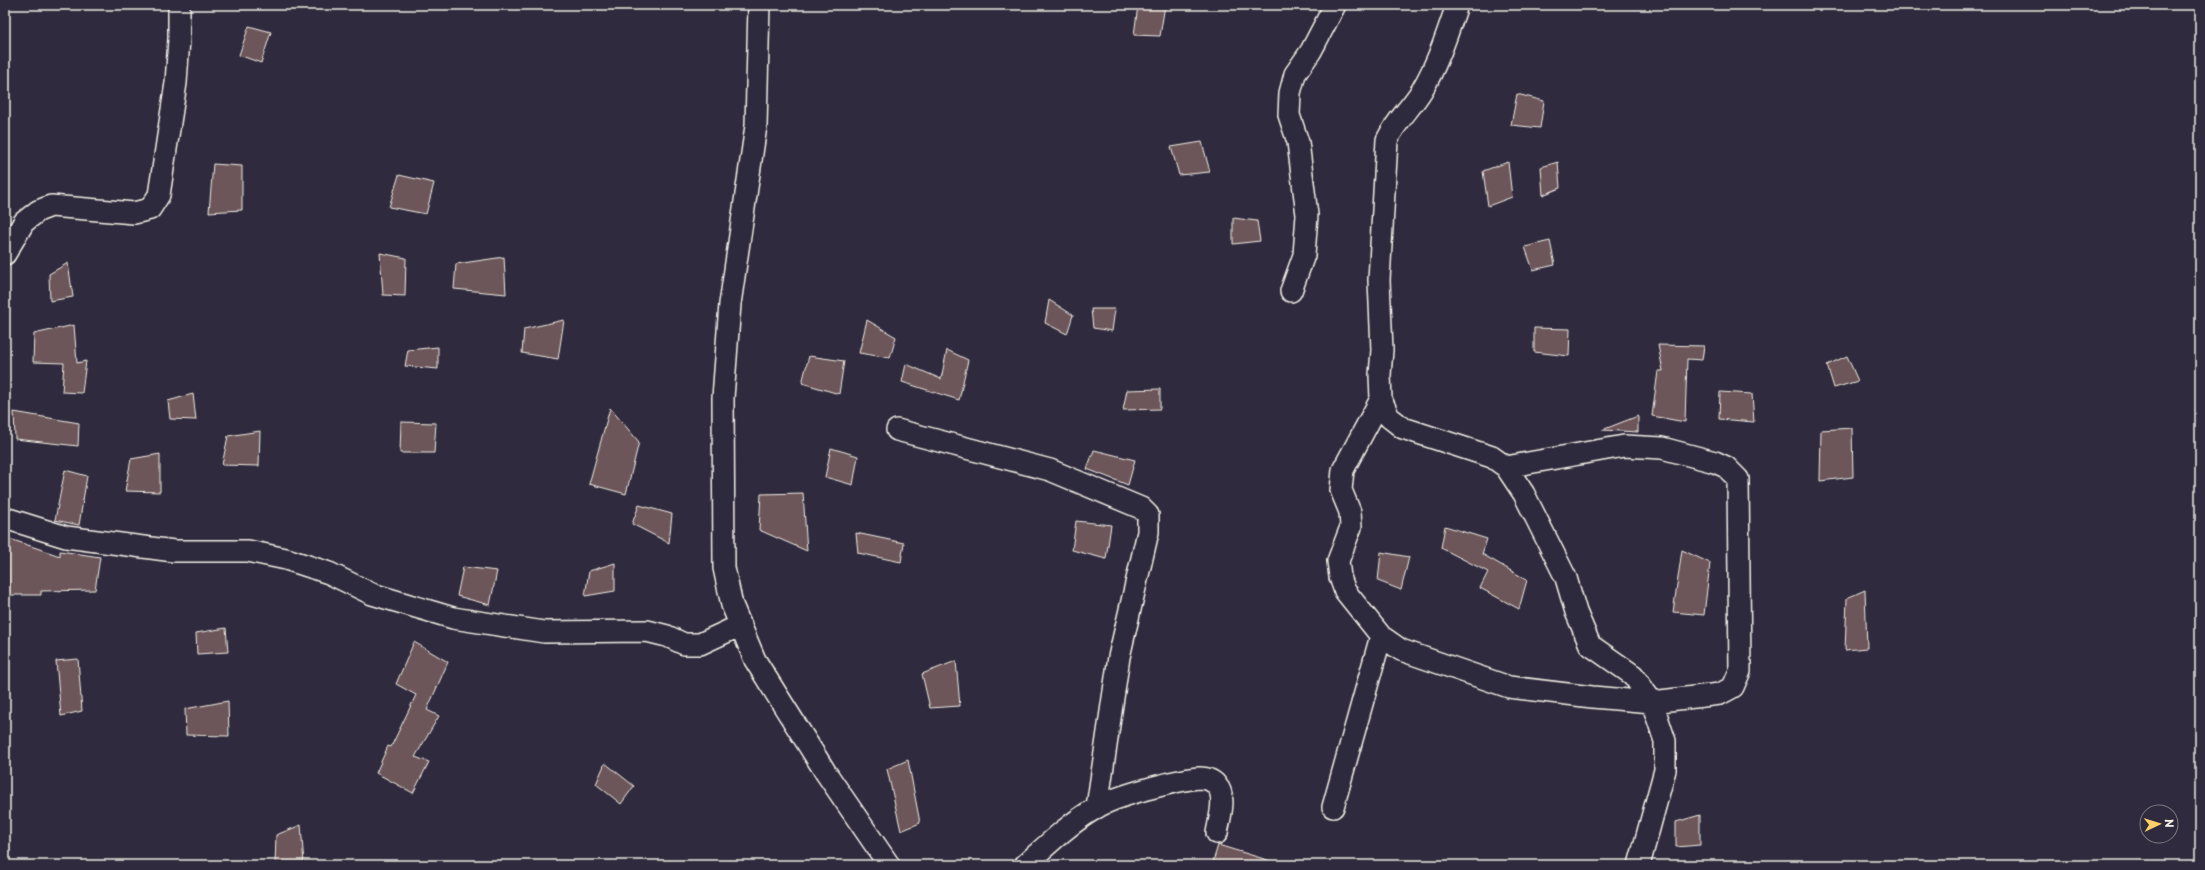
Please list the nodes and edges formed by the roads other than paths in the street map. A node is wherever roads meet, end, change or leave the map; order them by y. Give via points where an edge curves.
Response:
1 (179, 5) edge
2 (759, 5) edge
3 (1335, 5) edge
4 (1457, 5) edge
5 (5, 254) edge
6 (1291, 291) dead end
7 (1381, 399) junction
8 (897, 430) dead end
9 (1506, 467) junction
10 (5, 518) edge
11 (741, 625) junction
12 (1381, 636) junction
13 (1652, 702) junction
14 (1097, 807) junction
15 (1333, 807) dead end
16 (1217, 833) dead end
17 (889, 865) edge
18 (1025, 865) edge
19 (1639, 865) edge

1 - 5 street via 176,83 159,195 150,209 134,213 51,206 38,211 24,222
2 - 11 street via 756,126 730,304 723,398 724,568 732,605
3 - 6 street via 1311,51 1295,74 1290,92 1289,115 1298,142 1307,215 1304,255
4 - 7 street via 1441,52 1428,78 1409,108 1395,124 1387,140 1379,280
7 - 9 street via 1389,417 1403,428 1492,457
7 - 12 street via 1343,470 1341,490 1350,512 1351,527 1338,561 1345,591
8 - 14 street via 1050,470 1141,508 1148,515 1148,532 1119,657
9 - 13 street via 1524,494 1566,578 1590,646 1633,676
9 - 13 street via 1624,446 1662,448 1715,462 1726,467 1738,479 1740,671 1733,687 1720,694
10 - 11 street via 66,537 174,551 248,551 329,573 372,594 453,618 544,632 647,631 684,644 700,644
11 - 17 street via 755,660 788,714
12 - 13 street via 1401,650 1509,686
12 - 15 street
13 - 19 street via 1665,741 1665,770
14 - 16 street via 1140,791 1198,778 1210,779 1218,787 1222,801
14 - 18 street

